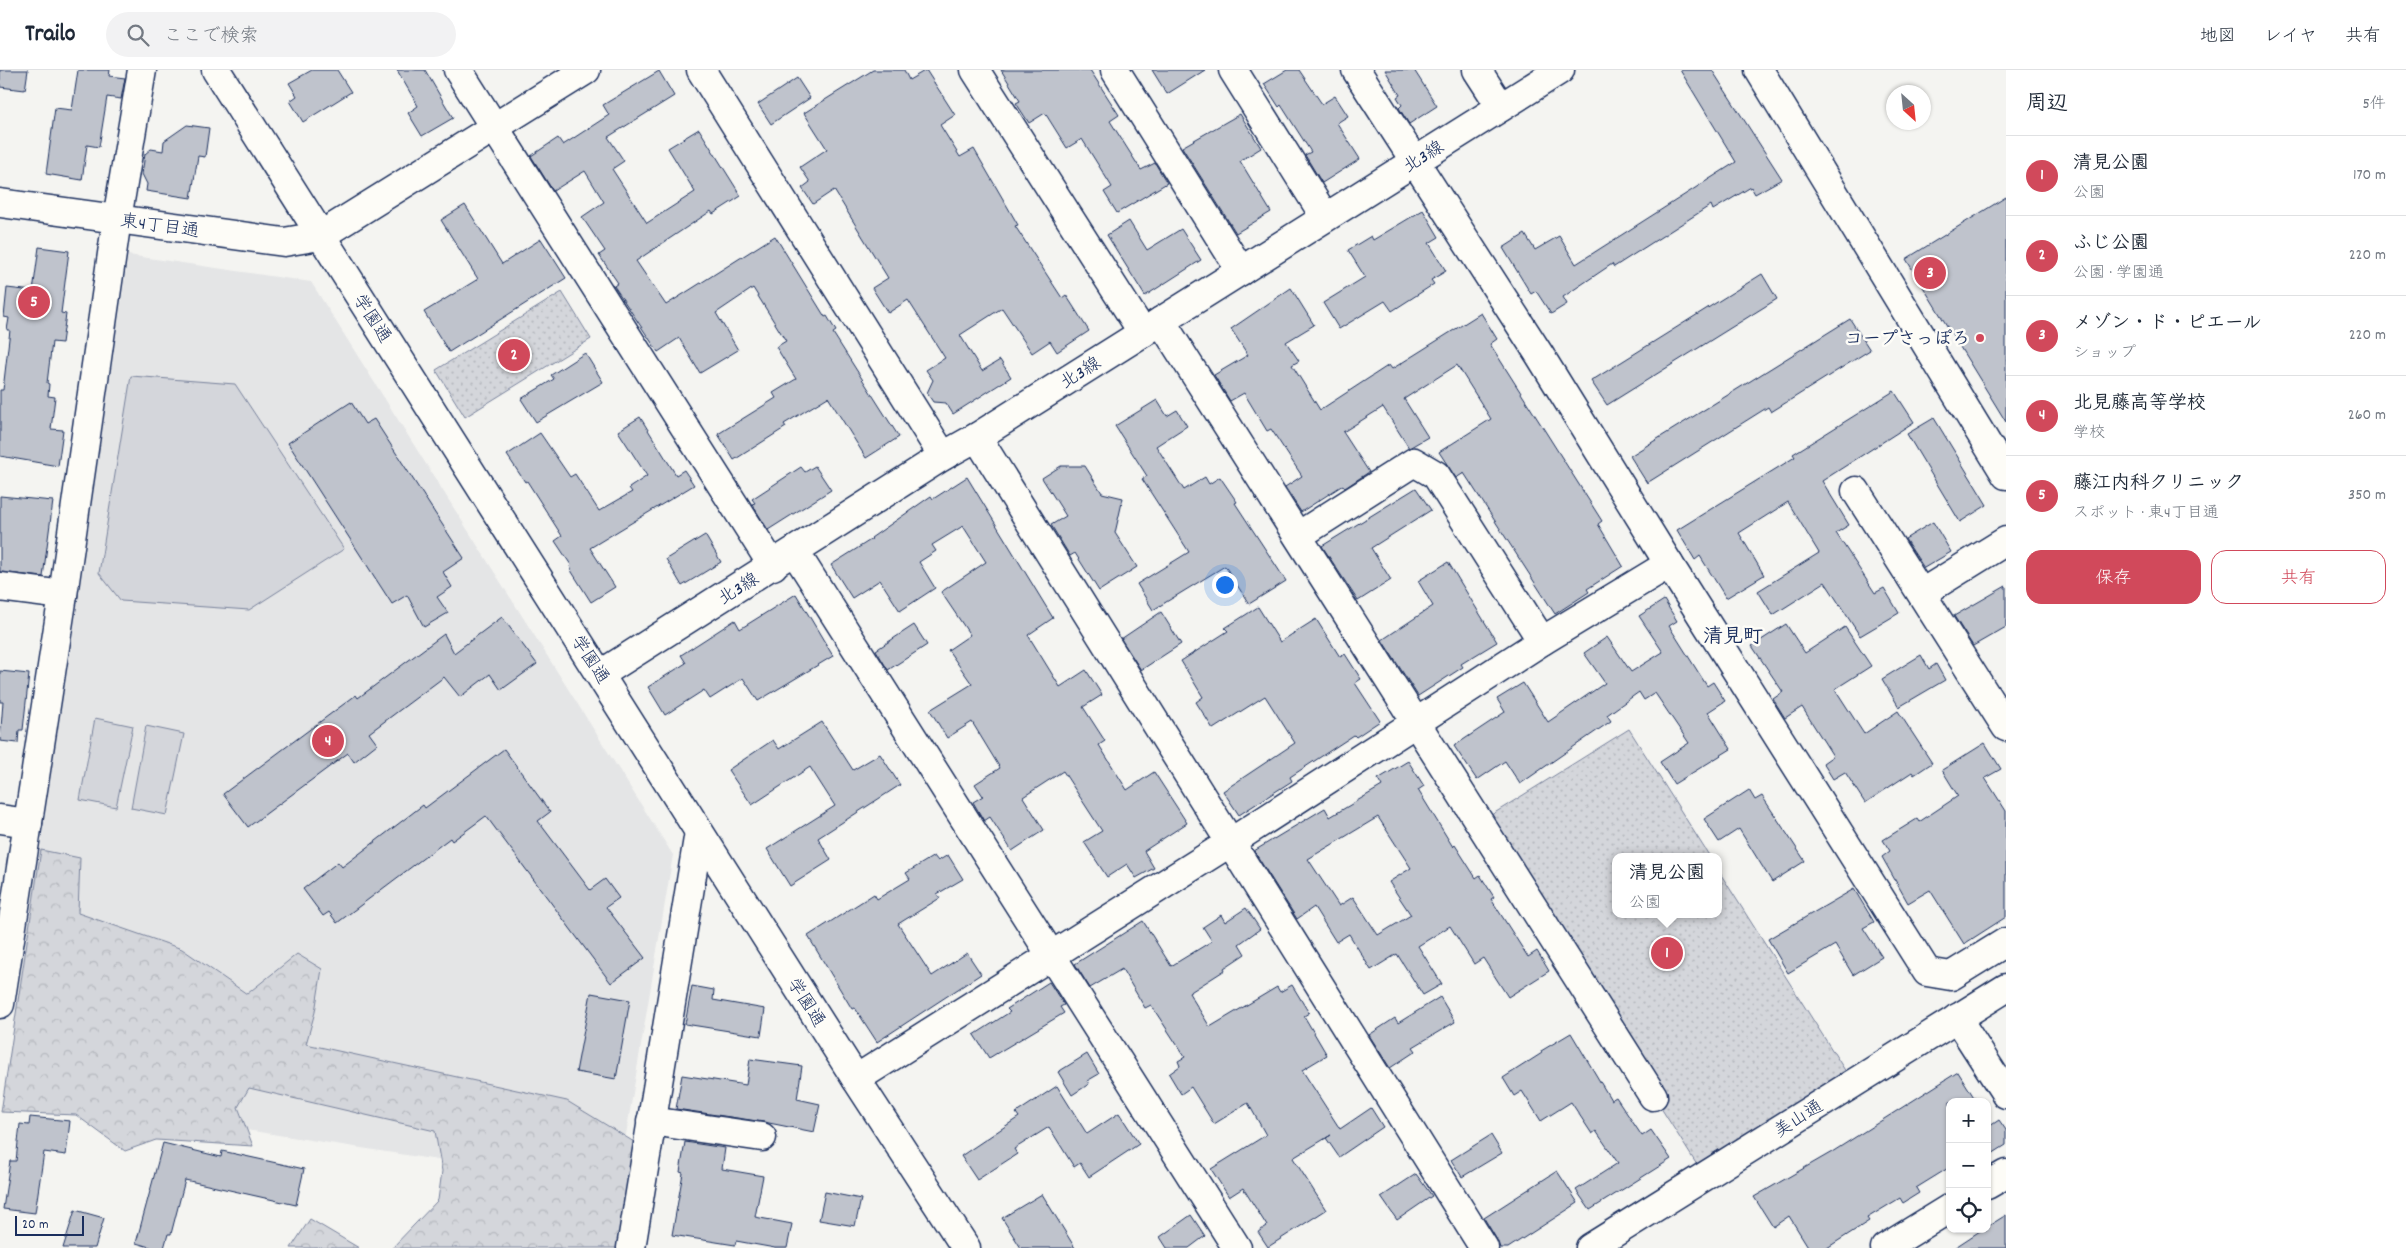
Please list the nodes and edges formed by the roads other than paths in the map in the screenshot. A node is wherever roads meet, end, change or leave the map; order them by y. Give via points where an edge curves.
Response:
1 (142, 70) edge
2 (216, 70) edge
3 (458, 70) edge
4 (586, 70) edge
5 (701, 70) edge
6 (975, 70) edge
7 (1115, 70) edge
8 (1233, 70) edge
9 (1356, 70) edge
10 (1477, 70) edge
11 (1560, 70) edge
12 (1759, 70) edge
13 (1501, 107) junction
14 (494, 128) junction
15 (1414, 162) junction
16 (0, 203) edge
17 (1325, 217) junction
18 (117, 219) junction
19 (320, 236) junction
20 (1241, 271) junction
21 (1152, 327) junction
22 (977, 437) junction
23 (943, 456) junction
24 (2006, 475) edge
25 (1856, 491) dead end
26 (1298, 536) junction
27 (2006, 541) edge
28 (784, 559) junction
29 (1669, 564) junction
30 (0, 587) edge
31 (1922, 593) junction
32 (63, 595) junction
33 (1542, 642) junction
34 (601, 674) junction
35 (1417, 721) junction
36 (2006, 727) edge
37 (0, 819) edge
38 (28, 822) junction
39 (699, 832) junction
40 (1231, 842) junction
41 (2006, 942) edge
42 (1052, 956) junction
43 (2006, 988) edge
44 (0, 1004) edge
45 (1958, 1018) junction
46 (856, 1079) junction
47 (2006, 1094) edge
48 (1653, 1096) dead end
49 (651, 1121) junction
50 (762, 1137) dead end
51 (2006, 1174) edge
52 (1991, 1183) edge
53 (1946, 1210) edge
54 (631, 1248) edge
55 (966, 1248) edge
56 (1238, 1248) edge
57 (1484, 1248) edge
58 (1590, 1248) edge
59 (1885, 1248) edge

1 - 18 street
2 - 19 street, 学園通
3 - 14 street
4 - 14 street
5 - 23 street
6 - 21 street
7 - 20 street
8 - 17 street
9 - 15 street
10 - 13 street
11 - 13 street, 北3線
12 - 24 street
13 - 15 street, 北3線
14 - 19 street
14 - 28 street
15 - 17 street, 北3線
15 - 29 street via 1539,354
16 - 18 street, 東4丁目通
17 - 20 street, 北3線
18 - 19 street, 東4丁目通 via 284,242
18 - 32 street
19 - 34 street, 学園通
20 - 21 street, 北3線
21 - 22 street, 北3線
21 - 26 street
22 - 23 street, 北3線
22 - 40 street
23 - 28 street, 北3線
25 - 31 street
26 - 33 street via 1414,462 1436,475
26 - 35 street
27 - 31 street
28 - 34 street, 北3線
28 - 42 street
29 - 33 street
29 - 41 street via 1927,972 1950,976
30 - 32 street
31 - 36 street
32 - 38 street
33 - 35 street
34 - 39 street, 学園通
35 - 40 street
35 - 48 street
37 - 38 street
38 - 44 street
39 - 46 street, 学園通
39 - 49 street
40 - 42 street
40 - 57 street
42 - 46 street
42 - 56 street
43 - 45 street, 美山通
45 - 47 street
45 - 58 street, 美山通
46 - 55 street, 学園通
49 - 50 street
49 - 54 street
51 - 52 street
53 - 59 street

